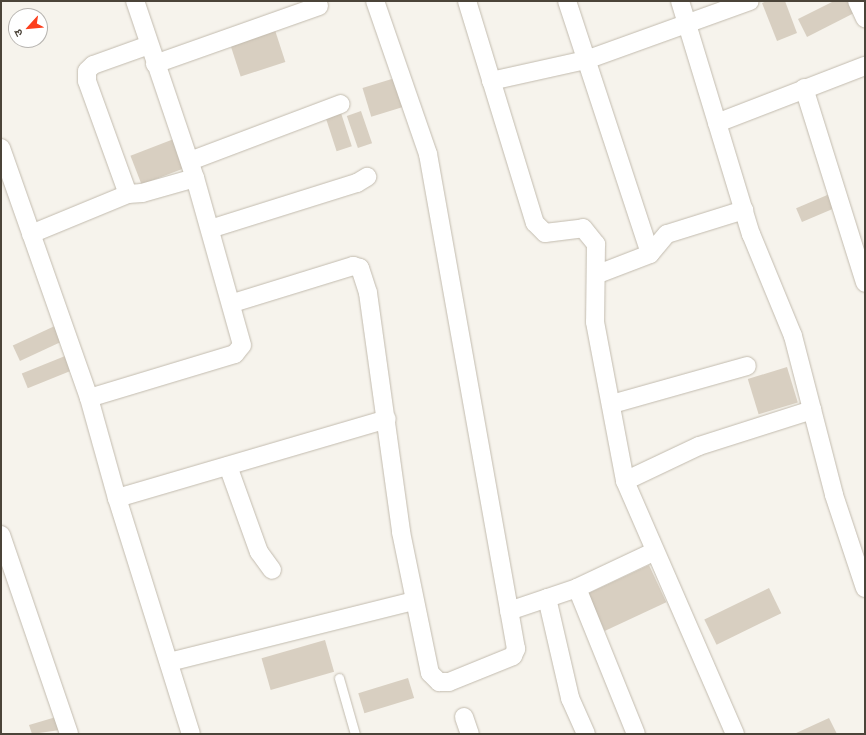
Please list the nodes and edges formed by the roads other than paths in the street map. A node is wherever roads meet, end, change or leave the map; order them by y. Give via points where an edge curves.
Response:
1 (135, 1) edge
2 (375, 1) edge
3 (467, 1) edge
4 (567, 1) edge
5 (680, 1) edge
6 (750, 1) edge
7 (857, 1) edge
8 (319, 6) dead end
9 (865, 18) edge
10 (686, 22) junction
11 (149, 45) junction
12 (586, 60) junction
13 (155, 64) junction
14 (865, 66) edge
15 (491, 81) junction
16 (804, 88) junction
17 (341, 104) dead end
18 (717, 123) junction
19 (1, 148) edge
20 (192, 170) junction
21 (367, 177) dead end
22 (128, 194) junction
23 (744, 210) junction
24 (210, 229) junction
25 (31, 234) junction
26 (858, 237) edge
27 (650, 254) junction
28 (598, 274) junction
29 (865, 283) edge
30 (233, 303) junction
31 (747, 366) dead end
32 (89, 398) junction
33 (612, 404) junction
34 (812, 410) junction
35 (387, 419) junction
36 (228, 466) junction
37 (625, 481) junction
38 (117, 498) junction
39 (1, 536) edge
40 (653, 552) junction
41 (272, 570) dead end
42 (577, 588) junction
43 (865, 588) edge
44 (547, 598) junction
45 (413, 601) junction
46 (509, 611) junction
47 (168, 662) junction
48 (339, 678) dead end
49 (464, 717) dead end
50 (69, 734) edge
51 (191, 734) edge
52 (355, 734) edge
53 (470, 734) edge
54 (586, 734) edge
55 (636, 734) edge
56 (735, 734) edge

1 - 11 street
2 - 46 street via 428,154
3 - 15 street
4 - 12 street
5 - 10 street
6 - 10 street
7 - 9 street
8 - 13 street
10 - 12 street
10 - 18 street
11 - 13 street
11 - 22 street via 93,65 87,71 86,81
12 - 15 street
12 - 27 street
13 - 20 street
14 - 16 street
15 - 28 street via 535,223 545,233 587,230 596,244
16 - 18 street
16 - 26 street
17 - 20 street
18 - 23 street
19 - 25 street
20 - 22 street via 142,193
20 - 24 street
21 - 24 street via 357,183
22 - 25 street
23 - 27 street via 667,234
23 - 34 street via 793,336
24 - 30 street
25 - 32 street
26 - 29 street
27 - 28 street
28 - 33 street via 595,322
30 - 32 street via 242,340 238,352
30 - 35 street via 353,266 360,268 368,293
31 - 33 street
32 - 38 street
33 - 37 street
34 - 37 street via 699,446
34 - 43 street via 834,494
35 - 36 street
35 - 45 street
36 - 38 street
36 - 41 street via 258,552
37 - 40 street
38 - 47 street
39 - 50 street
40 - 42 street
40 - 56 street
42 - 44 street
42 - 55 street
44 - 46 street
44 - 54 street via 570,698
45 - 46 street via 430,673 439,682 457,679 513,656 516,649
45 - 47 street
47 - 51 street
48 - 52 lane
49 - 53 street

